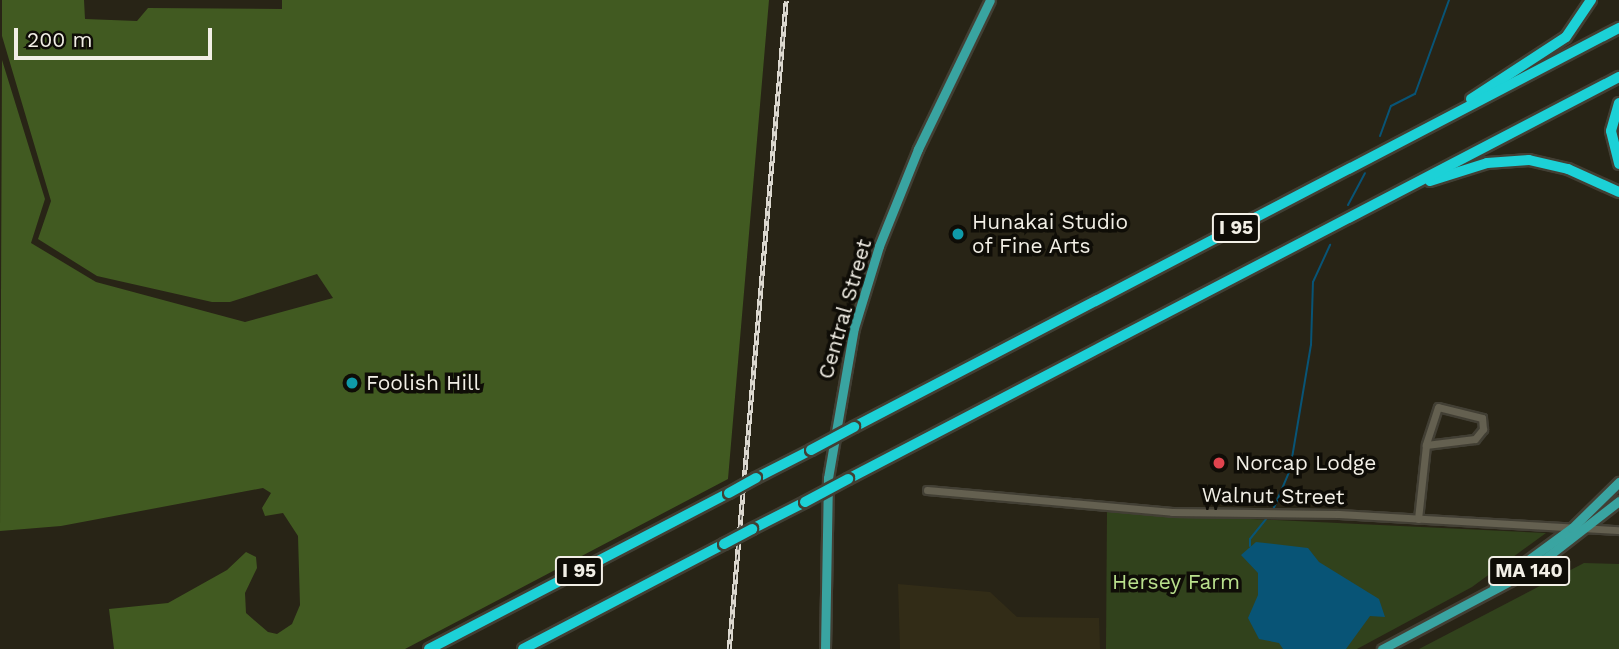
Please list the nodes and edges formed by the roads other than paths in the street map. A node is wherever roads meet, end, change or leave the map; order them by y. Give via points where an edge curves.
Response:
1 (990, 0) edge
2 (1591, 0) edge
3 (1619, 28) edge
4 (1619, 76) edge
5 (1619, 103) edge
6 (1439, 122) junction
7 (1619, 164) edge
8 (1407, 188) junction
9 (1619, 192) edge
10 (1426, 445) junction
11 (1619, 482) edge
12 (927, 490) dead end
13 (1619, 501) edge
14 (1418, 519) junction
15 (1572, 528) junction
16 (1590, 528) junction
17 (1619, 530) edge
18 (1464, 606) junction
19 (429, 649) edge
20 (523, 649) edge
21 (825, 649) edge
22 (1382, 649) edge

1 - 21 main road, Central Street via 913,160 879,246 854,328 828,478
2 - 6 highway via 1563,39
3 - 6 highway, I 95
4 - 8 highway, I 95
5 - 7 highway via 1611,136
6 - 19 highway, I 95, bridge
8 - 9 highway via 1487,163 1522,160 1562,167
8 - 20 highway, I 95, bridge
10 - 10 street via 1437,407 1482,418 1483,429 1475,439
10 - 14 street
11 - 15 main road, MA 140
12 - 14 street, Walnut Street via 1172,512
13 - 16 main road, MA 140
14 - 15 street, Walnut Street
15 - 16 street, Walnut Street
15 - 18 main road, MA 140
16 - 17 street, Walnut Street
16 - 18 main road, MA 140 via 1530,571
18 - 22 main road, MA 140

